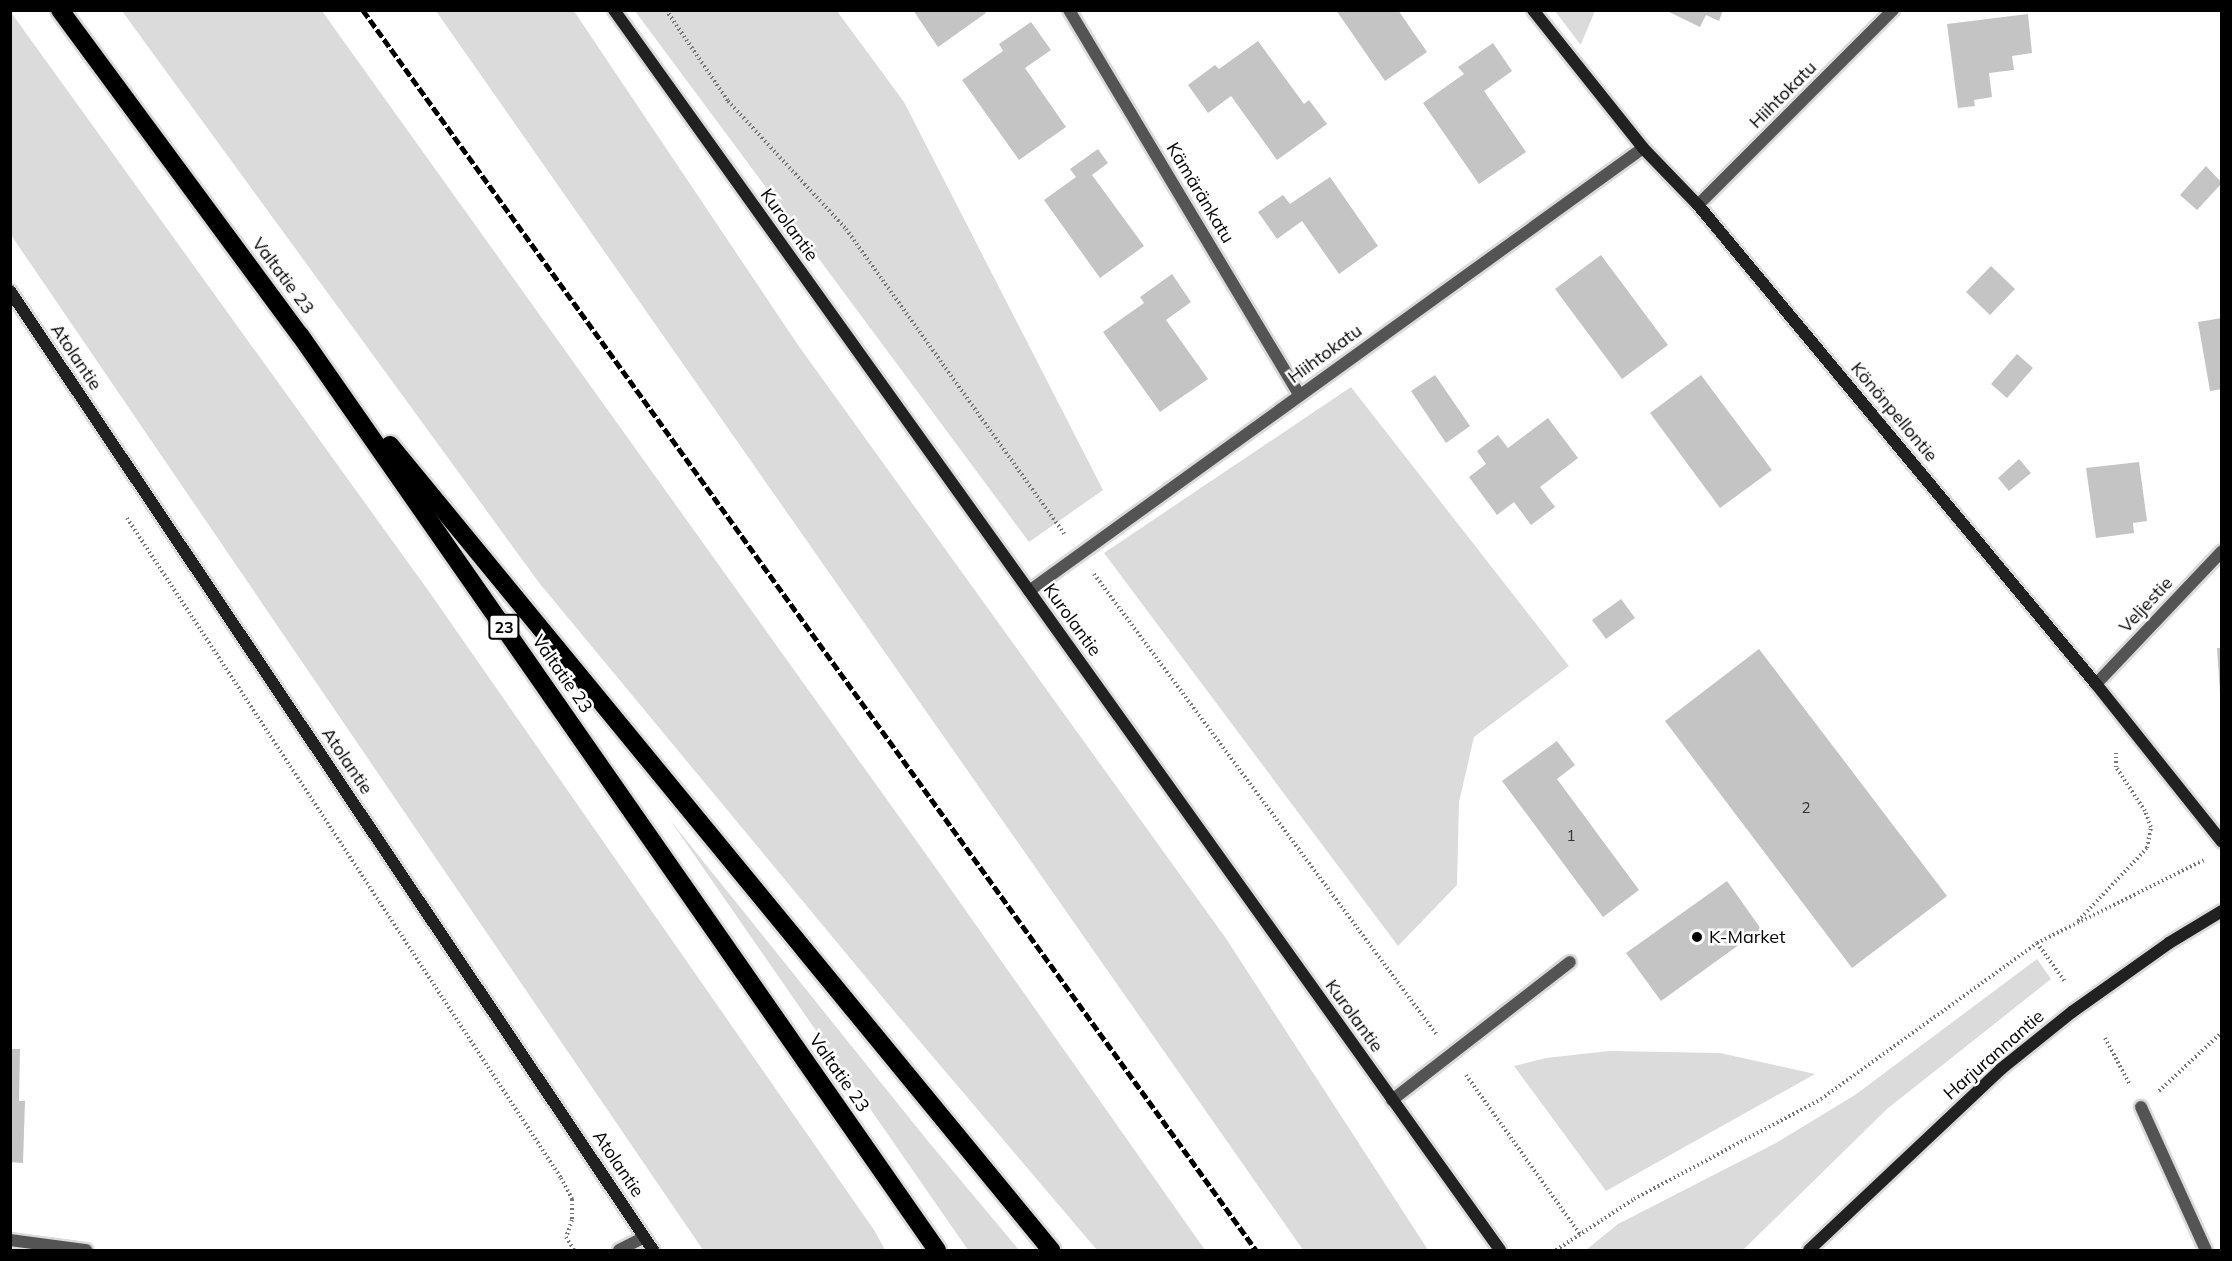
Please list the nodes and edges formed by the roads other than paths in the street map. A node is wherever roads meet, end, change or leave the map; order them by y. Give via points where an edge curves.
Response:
1 (60, 10) edge
2 (614, 10) edge
3 (1069, 10) edge
4 (1533, 10) edge
5 (1893, 10) edge
6 (1643, 148) junction
7 (1698, 205) junction
8 (10, 291) edge
9 (300, 334) junction
10 (1299, 394) junction
11 (2222, 551) edge
12 (1029, 591) junction
13 (2096, 684) junction
14 (2222, 842) edge
15 (2222, 911) edge
16 (1570, 962) dead end
17 (1392, 1100) junction
18 (2141, 1107) road end
19 (644, 1237) junction
20 (10, 1240) edge
21 (86, 1251) edge
22 (619, 1251) edge
23 (653, 1251) edge
24 (937, 1251) edge
25 (1051, 1251) edge
26 (1500, 1251) edge
27 (1809, 1251) edge
28 (2206, 1251) edge

1 - 9 highway, Valtatie 23 / 23
2 - 12 street, Kurolantie
3 - 10 street, Kämäränkatu
4 - 6 street, Könönpellontie
5 - 7 street, Hiihtokatu
6 - 7 street, Könönpellontie
6 - 10 street, Hiihtokatu
7 - 13 street, Könönpellontie
8 - 19 street, Atolantie
9 - 24 highway, Valtatie 23 / 23
9 - 25 highway
10 - 12 street, Hiihtokatu
11 - 13 street, Veljestie
12 - 17 street, Kurolantie
13 - 14 street, Könönpellontie
15 - 27 street, Harjurannantie via 2169,943 2072,1012 2001,1069
16 - 17 street
17 - 26 street, Kurolantie
18 - 28 street
19 - 22 street
19 - 23 street, Atolantie
20 - 21 street

